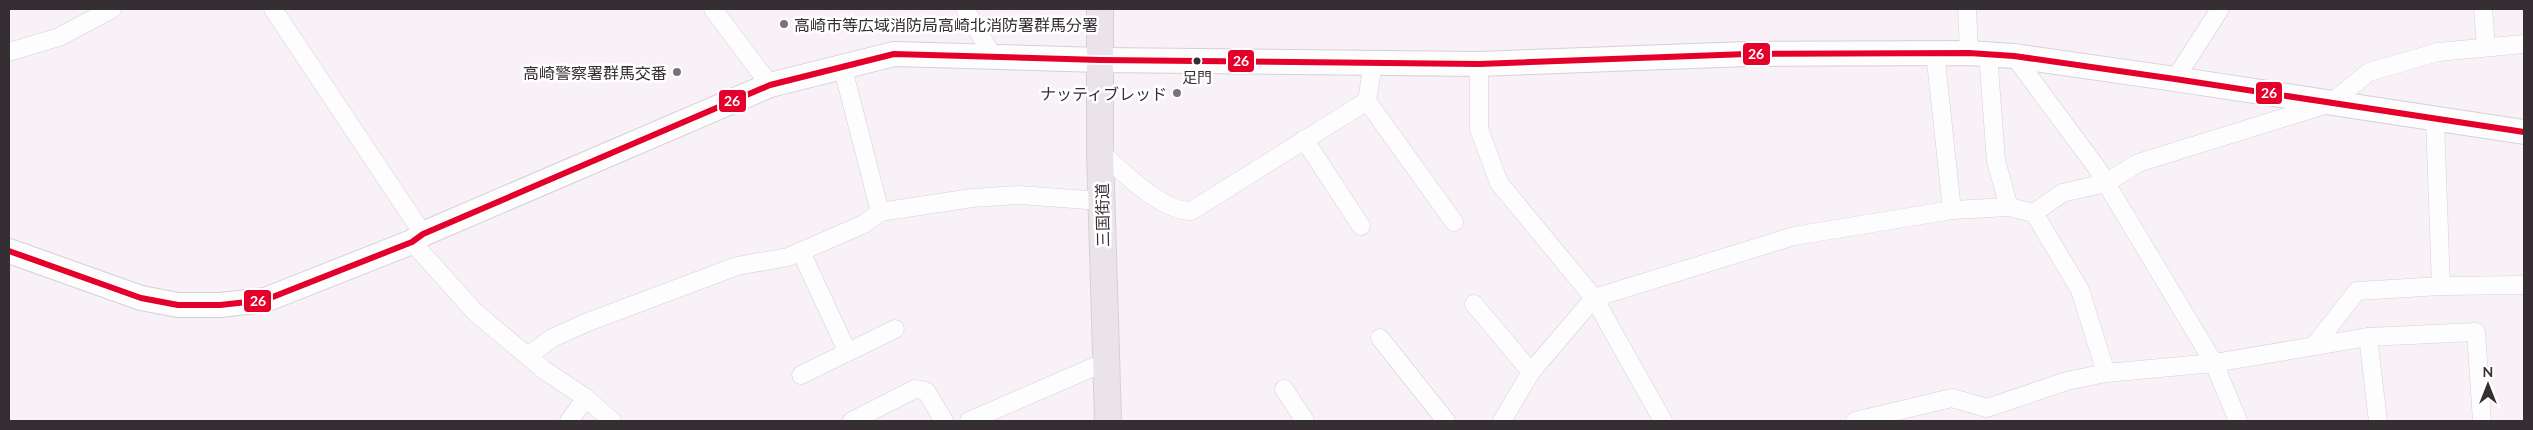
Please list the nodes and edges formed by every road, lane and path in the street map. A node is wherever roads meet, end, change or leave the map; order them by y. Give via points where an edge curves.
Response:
1 (112, 9) edge
2 (273, 9) edge
3 (713, 9) edge
4 (964, 9) edge
5 (1100, 9) edge
6 (1968, 9) edge
7 (2220, 9) edge
8 (2483, 9) edge
9 (2524, 44) edge
10 (2486, 48) junction
11 (9, 52) edge
12 (1935, 52) junction
13 (1978, 53) junction
14 (992, 56) junction
15 (2014, 56) junction
16 (1100, 60) junction
17 (1372, 63) junction
18 (1479, 64) junction
19 (842, 65) junction
20 (2175, 79) junction
21 (770, 85) junction
22 (1366, 100) junction
23 (2331, 103) junction
24 (2435, 118) junction
25 (2524, 132) edge
26 (1304, 139) junction
27 (1100, 152) junction
28 (2106, 183) junction
29 (1102, 201) junction
30 (2009, 207) junction
31 (1952, 210) junction
32 (880, 212) junction
33 (2034, 213) junction
34 (1454, 222) dead end
35 (1361, 226) dead end
36 (418, 238) junction
37 (9, 251) edge
38 (801, 252) junction
39 (2524, 285) edge
40 (2441, 286) junction
41 (1594, 298) junction
42 (1474, 304) dead end
43 (895, 328) dead end
44 (2368, 337) junction
45 (1380, 338) dead end
46 (2314, 346) junction
47 (847, 351) junction
48 (528, 356) junction
49 (1105, 362) junction
50 (2214, 363) junction
51 (1531, 372) junction
52 (2106, 373) junction
53 (801, 374) dead end
54 (1284, 389) dead end
55 (586, 398) junction
56 (1979, 414) edge
57 (569, 421) edge
58 (612, 421) edge
59 (852, 421) edge
60 (944, 421) edge
61 (969, 421) edge
62 (1108, 421) edge
63 (1305, 421) edge
64 (1446, 421) edge
65 (1502, 421) edge
66 (1663, 421) edge
67 (1855, 421) edge
68 (2238, 421) edge
69 (2378, 421) edge
70 (2482, 421) edge

1 - 11 street via 59,38
2 - 36 street
3 - 21 street
4 - 14 street
5 - 16 main road, 三国街道
6 - 13 street
7 - 20 street
8 - 10 street
9 - 10 street
10 - 23 street via 2438,52 2369,72
12 - 13 main road
12 - 18 main road via 1747,54
12 - 31 street
13 - 15 main road
13 - 30 street via 1996,161
14 - 16 main road
14 - 19 main road via 894,54
15 - 20 main road
15 - 28 street
16 - 17 main road
16 - 27 main road, 三国街道
17 - 18 main road
17 - 22 street
18 - 41 street via 1479,128 1499,183
19 - 21 main road
19 - 32 street
20 - 23 main road
21 - 36 main road
22 - 26 street
22 - 34 street
23 - 24 main road
23 - 28 street via 2138,163
24 - 25 main road
24 - 40 street
26 - 27 street via 1191,210 1181,211 1160,202
26 - 35 street
27 - 29 main road, 三国街道
28 - 33 street via 2062,193
28 - 50 street
29 - 32 street via 1020,195 972,198
29 - 49 main road, 三国街道
30 - 31 street
30 - 33 street
31 - 41 street via 1794,236
32 - 38 street via 864,224
33 - 52 street via 2080,290
36 - 37 main road via 266,300 220,305 178,305 141,298
36 - 48 street via 475,312
38 - 47 street
38 - 48 street via 788,258 737,266 588,322 552,338
39 - 40 street
40 - 46 street via 2357,291
41 - 51 street
41 - 66 street
42 - 51 street
43 - 47 street
44 - 46 street
44 - 69 street
44 - 70 street via 2476,332
45 - 64 street
46 - 50 street
47 - 53 street
48 - 55 street
49 - 61 street
49 - 62 main road, 三国街道
50 - 52 street
50 - 68 street
51 - 65 street
52 - 56 street via 2067,381 1987,408
54 - 63 street
55 - 57 street
55 - 58 street
56 - 67 street via 1952,398
59 - 60 street via 915,389 926,391

